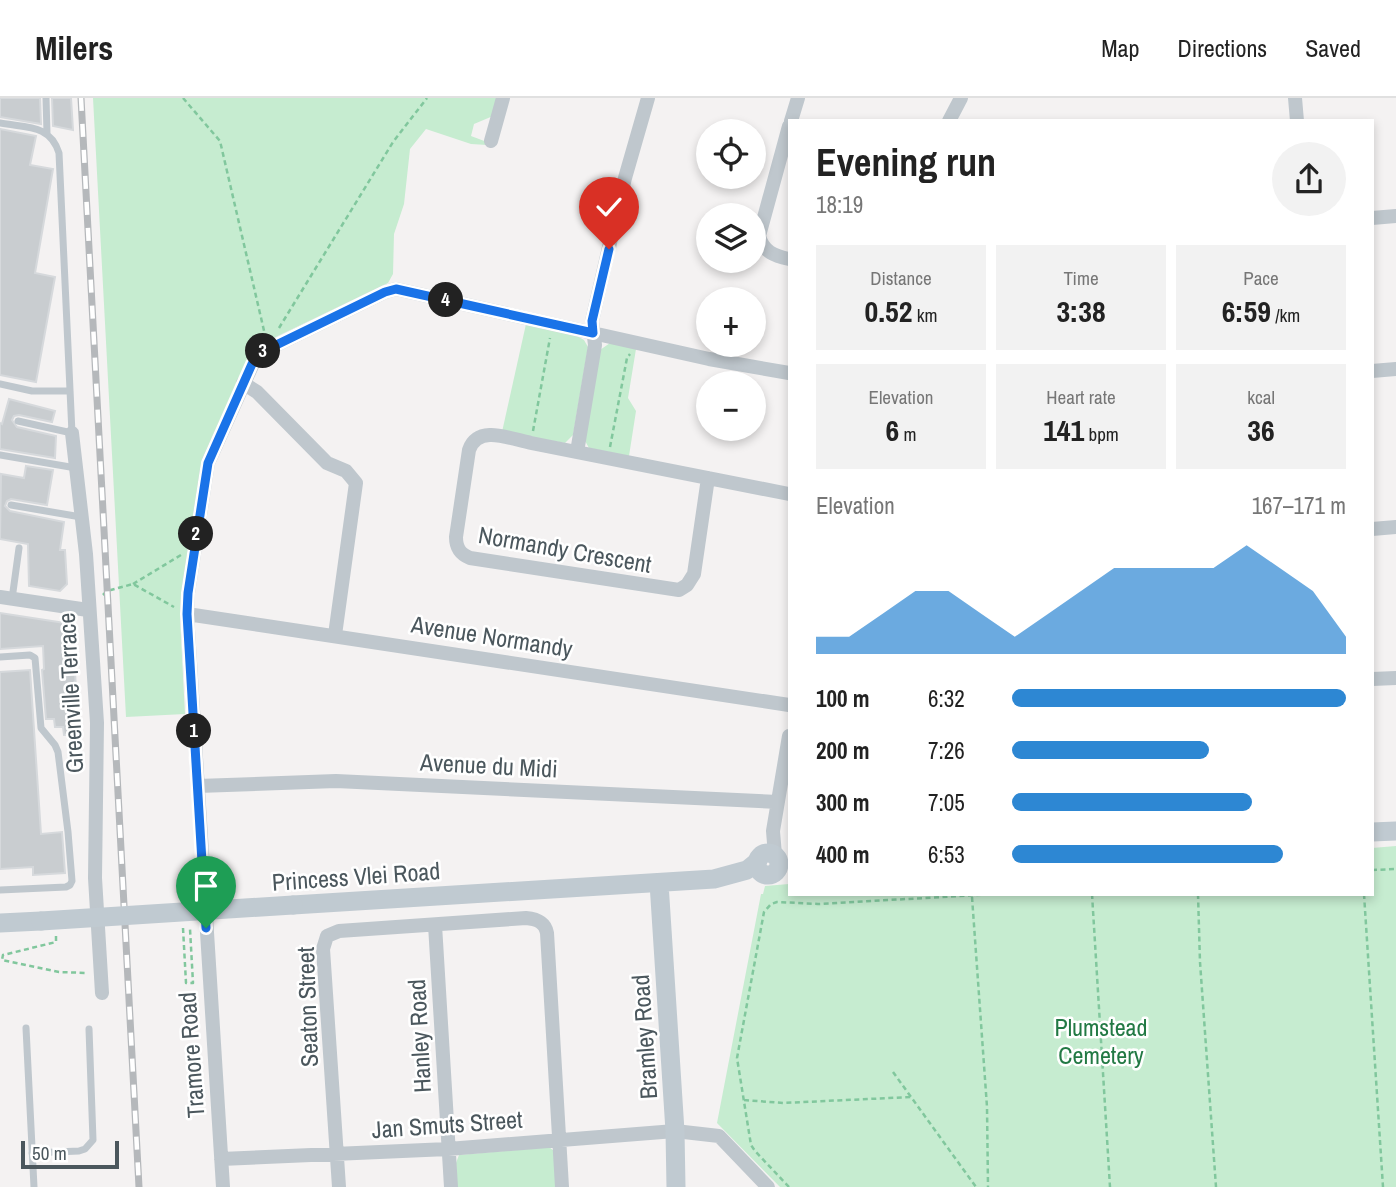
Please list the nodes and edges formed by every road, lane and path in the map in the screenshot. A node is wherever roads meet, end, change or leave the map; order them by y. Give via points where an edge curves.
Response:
1 (46, 98) edge
2 (183, 98) edge
3 (426, 98) edge
4 (503, 98) edge
5 (648, 98) edge
6 (798, 98) edge
7 (961, 98) edge
8 (1295, 98) edge
9 (792, 119) edge
10 (950, 119) edge
11 (1297, 119) edge
12 (0, 123) edge
13 (788, 130) edge
14 (47, 133) junction
15 (491, 141) dead end
16 (1396, 216) edge
17 (1374, 218) edge
18 (788, 260) edge
19 (552, 324) junction
20 (593, 333) junction
21 (638, 343) junction
22 (268, 349) junction
23 (1396, 369) edge
24 (1374, 371) edge
25 (788, 373) edge
26 (243, 383) junction
27 (0, 384) edge
28 (68, 391) junction
29 (18, 421) dead end
30 (72, 433) junction
31 (531, 443) junction
32 (577, 452) junction
33 (0, 456) edge
34 (608, 458) junction
35 (76, 468) junction
36 (708, 478) junction
37 (788, 494) edge
38 (11, 505) dead end
39 (81, 517) junction
40 (1396, 527) edge
41 (1374, 529) edge
42 (194, 547) junction
43 (19, 548) dead end
44 (133, 584) junction
45 (6, 598) edge
46 (89, 610) junction
47 (187, 614) junction
48 (335, 635) junction
49 (0, 657) edge
50 (1396, 678) edge
51 (1374, 680) edge
52 (788, 705) edge
53 (788, 749) edge
54 (786, 774) edge
55 (198, 786) junction
56 (778, 802) junction
57 (1396, 831) edge
58 (1374, 832) edge
59 (774, 864) edge
60 (1396, 869) edge
61 (1374, 870) edge
62 (659, 883) junction
63 (0, 890) edge
64 (972, 896) joint
65 (1091, 896) edge
66 (1198, 896) edge
67 (1364, 896) edge
68 (0, 923) edge
69 (435, 925) junction
70 (183, 926) dead end
71 (190, 934) dead end
72 (56, 936) dead end
73 (1, 960) edge
74 (101, 973) junction
75 (102, 993) dead end
76 (26, 1028) dead end
77 (89, 1029) dead end
78 (893, 1072) dead end
79 (911, 1097) junction
80 (744, 1100) junction
81 (675, 1131) junction
82 (559, 1139) junction
83 (448, 1149) junction
84 (32, 1153) junction
85 (337, 1154) junction
86 (221, 1159) junction
87 (761, 1183) edge
88 (34, 1187) edge
89 (223, 1187) edge
90 (339, 1187) edge
91 (451, 1187) edge
92 (562, 1187) edge
93 (676, 1187) edge
94 (789, 1187) edge
95 (976, 1187) edge
96 (988, 1187) edge
97 (1110, 1187) edge
98 (1216, 1187) edge
99 (1383, 1187) edge

1 - 14 lane
2 - 22 path via 220,141
3 - 22 path via 333,237
4 - 15 street
5 - 20 street via 625,178
6 - 9 street
7 - 10 street
8 - 11 street
12 - 14 lane
13 - 18 street via 759,236 764,248
14 - 28 lane, Greenville Terrace via 59,153
16 - 17 street
19 - 20 street
19 - 22 street via 396,289
19 - 31 path
20 - 21 street
20 - 32 street
21 - 25 street
21 - 34 path via 627,358
22 - 26 street, Tramore Road via 255,359
23 - 24 street
26 - 42 street, Tramore Road via 208,463
26 - 48 street via 327,463 350,474 356,483
27 - 28 lane via 32,391
28 - 30 lane, Greenville Terrace
29 - 30 lane
30 - 35 street, Greenville Terrace
31 - 32 street, Normandy Crescent
31 - 36 street, Normandy Crescent via 486,435 470,445 456,537 457,547 466,556 679,590 694,574
32 - 34 street, Normandy Crescent
33 - 35 lane
34 - 36 street, Normandy Crescent
35 - 39 street, Greenville Terrace
36 - 37 street, Normandy Crescent
38 - 39 lane
39 - 46 street, Greenville Terrace
40 - 41 street
42 - 44 path
42 - 47 street, Tramore Road
43 - 45 lane
44 - 46 path via 107,590
44 - 47 path
45 - 46 street
46 - 74 street, Greenville Terrace via 97,723 95,878
47 - 48 street, Avenue Normandy
47 - 55 street, Tramore Road
48 - 52 street, Avenue Normandy
49 - 63 lane via 30,654 36,658 41,728 58,752 72,881 66,887
50 - 51 street
53 - 54 street
54 - 56 street
55 - 56 street, Avenue du Midi via 336,780
55 - 86 street, Tramore Road
56 - 59 street
57 - 58 street
59 - 62 street, Princess Vlei Road via 714,879
60 - 61 path
62 - 68 street, Princess Vlei Road, bridge
62 - 81 street, Bramley Road
64 - 80 path via 777,902 768,906 761,920 738,1045
64 - 96 path
65 - 97 path
66 - 98 path
67 - 99 path
69 - 82 street via 526,918 546,927
69 - 83 street, Hanley Road
69 - 85 street, Seaton Street via 339,930 324,942
70 - 71 path via 186,983 193,983
72 - 73 path via 57,942 3,955
73 - 74 path via 59,972
74 - 75 street, Greenville Terrace
76 - 84 lane
77 - 84 lane via 93,1140 79,1151
78 - 79 path
79 - 80 path via 783,1103
79 - 95 path
80 - 94 path via 755,1151
81 - 82 street, Jan Smuts Street
81 - 87 street, Jan Smuts Street via 719,1136
81 - 93 street, Bramley Road
82 - 83 street, Jan Smuts Street
82 - 92 street
83 - 85 street, Jan Smuts Street
83 - 91 street, Hanley Road
84 - 88 lane
85 - 86 street, Jan Smuts Street
85 - 90 street, Seaton Street
86 - 89 street, Tramore Road

